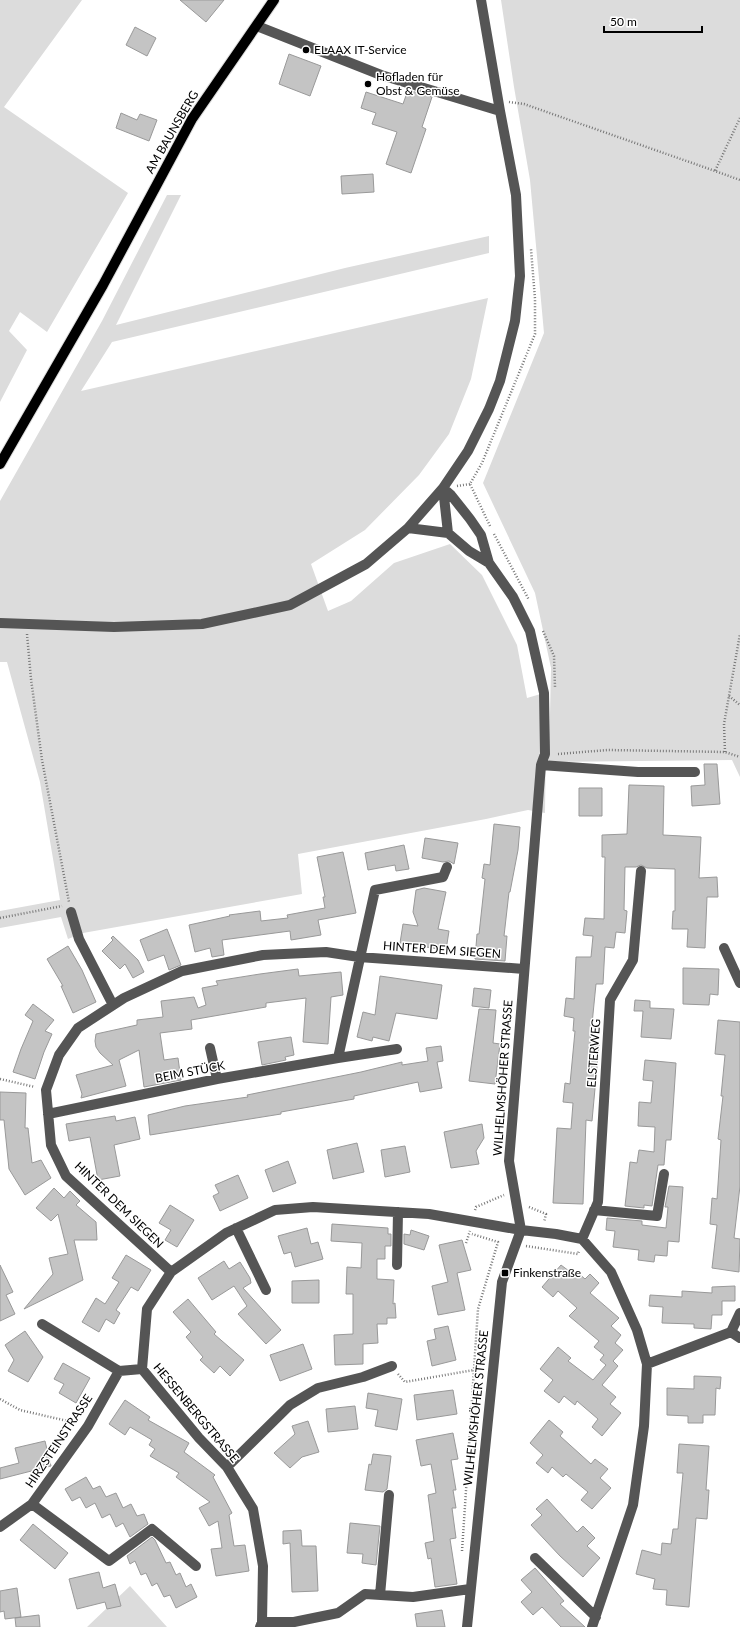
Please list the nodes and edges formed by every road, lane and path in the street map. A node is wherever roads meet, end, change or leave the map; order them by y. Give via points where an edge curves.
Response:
1 (274, 0) edge
2 (480, 0) edge
3 (257, 26) junction
4 (508, 94) dead end
5 (510, 102) junction
6 (499, 107) junction
7 (511, 109) dead end
8 (740, 118) edge
9 (715, 171) junction
10 (740, 180) edge
11 (531, 244) dead end
12 (0, 464) edge
13 (443, 488) junction
14 (408, 528) junction
15 (448, 534) junction
16 (489, 563) junction
17 (532, 607) dead end
18 (0, 623) edge
19 (25, 624) junction
20 (541, 628) dead end
21 (740, 634) edge
22 (555, 694) dead end
23 (729, 696) junction
24 (740, 704) edge
25 (725, 752) junction
26 (558, 754) dead end
27 (740, 757) edge
28 (540, 765) junction
29 (695, 772) dead end
30 (447, 867) dead end
31 (641, 871) dead end
32 (71, 912) dead end
33 (0, 918) edge
34 (724, 948) dead end
35 (359, 957) junction
36 (524, 969) junction
37 (740, 983) edge
38 (113, 1005) junction
39 (210, 1048) dead end
40 (397, 1049) dead end
41 (338, 1058) junction
42 (0, 1079) edge
43 (217, 1079) junction
44 (46, 1090) junction
45 (48, 1114) junction
46 (664, 1174) dead end
47 (594, 1210) junction
48 (398, 1212) junction
49 (236, 1228) junction
50 (521, 1230) junction
51 (462, 1231) dead end
52 (582, 1239) junction
53 (498, 1242) junction
54 (516, 1244) junction
55 (397, 1265) dead end
56 (171, 1272) junction
57 (266, 1290) dead end
58 (740, 1313) edge
59 (42, 1324) dead end
60 (736, 1335) edge
61 (647, 1364) junction
62 (392, 1366) joint
63 (142, 1369) junction
64 (474, 1370) junction
65 (119, 1371) junction
66 (0, 1399) edge
67 (88, 1426) junction
68 (227, 1467) junction
69 (389, 1495) dead end
70 (32, 1504) junction
71 (0, 1527) edge
72 (462, 1551) dead end
73 (535, 1558) dead end
74 (196, 1566) dead end
75 (470, 1589) junction
76 (380, 1595) junction
77 (596, 1617) junction
78 (261, 1625) edge
79 (467, 1627) edge
80 (592, 1627) edge

1 - 3 main road, AM BAUNSBERG
2 - 6 street
3 - 6 street via 381,74
3 - 12 main road, AM BAUNSBERG via 192,119 103,284
4 - 5 path
5 - 6 path
5 - 7 path
5 - 9 path via 524,104
6 - 13 street via 516,195 520,276 515,321 490,409 468,451
8 - 9 path
9 - 10 path
11 - 17 path via 535,334 482,463 470,484
13 - 14 street
13 - 15 street
13 - 16 street, WILHELMSHÖHER STRASSE via 481,535
14 - 15 street
14 - 19 street via 366,564 290,605 202,624 114,627
15 - 16 street, WILHELMSHÖHER STRASSE
16 - 28 street, WILHELMSHÖHER STRASSE via 513,597 530,631 544,693 545,754
18 - 19 street
19 - 33 path via 42,760 69,905
20 - 22 path via 554,656
21 - 23 path
23 - 24 path
23 - 25 path via 724,724
25 - 26 path via 608,750
25 - 27 path
28 - 29 street via 638,772
28 - 36 street, WILHELMSHÖHER STRASSE
30 - 35 street via 443,877 375,890
31 - 47 street, ELSTERWEG via 633,960 610,1000 598,1202
32 - 38 street via 79,940
34 - 37 street
35 - 36 street, HINTER DEM SIEGEN
35 - 38 street, HINTER DEM SIEGEN via 326,952 263,955 182,970
35 - 41 street
36 - 50 street, WILHELMSHÖHER STRASSE via 509,1161
38 - 44 street, HINTER DEM SIEGEN via 78,1028 59,1055
39 - 43 street
40 - 41 street, BEIM STÜCK
41 - 43 street, BEIM STÜCK
42 - 44 path
43 - 45 street, BEIM STÜCK
44 - 45 street, HINTER DEM SIEGEN
45 - 56 street, HINTER DEM SIEGEN via 51,1145 66,1176
46 - 47 street via 657,1216
47 - 52 street, ELSTERWEG
48 - 49 street, HESSENBERGSTRASSE via 313,1207 275,1210
48 - 50 street, HESSENBERGSTRASSE via 429,1214
48 - 55 street
49 - 56 street, HESSENBERGSTRASSE
49 - 57 street
50 - 52 street
50 - 54 street, WILHELMSHÖHER STRASSE
51 - 53 path
52 - 54 path via 578,1254
52 - 61 street via 611,1272 637,1330
53 - 54 path
53 - 64 path via 478,1309
54 - 75 street, WILHELMSHÖHER STRASSE via 502,1282
56 - 63 street, HESSENBERGSTRASSE via 147,1309
58 - 60 street
59 - 65 street
60 - 61 street
61 - 77 street via 644,1426 633,1505
62 - 64 path via 405,1382
62 - 68 street via 363,1377 318,1388 290,1405
63 - 65 street
63 - 68 street, HESSENBERGSTRASSE via 199,1438
64 - 72 path
65 - 67 street, HIRZSTEINSTRASSE
66 - 67 path via 20,1410
67 - 70 street, HIRZSTEINSTRASSE
68 - 78 street, HESSENBERGSTRASSE via 253,1509 263,1566
69 - 76 street
70 - 71 street, HIRZSTEINSTRASSE
70 - 74 street, HIRZSTEINSTRASSE via 109,1561 152,1529
73 - 77 street
75 - 76 street via 413,1597
75 - 79 street, WILHELMSHÖHER STRASSE
76 - 78 street via 365,1594 338,1613 294,1622
77 - 80 street

